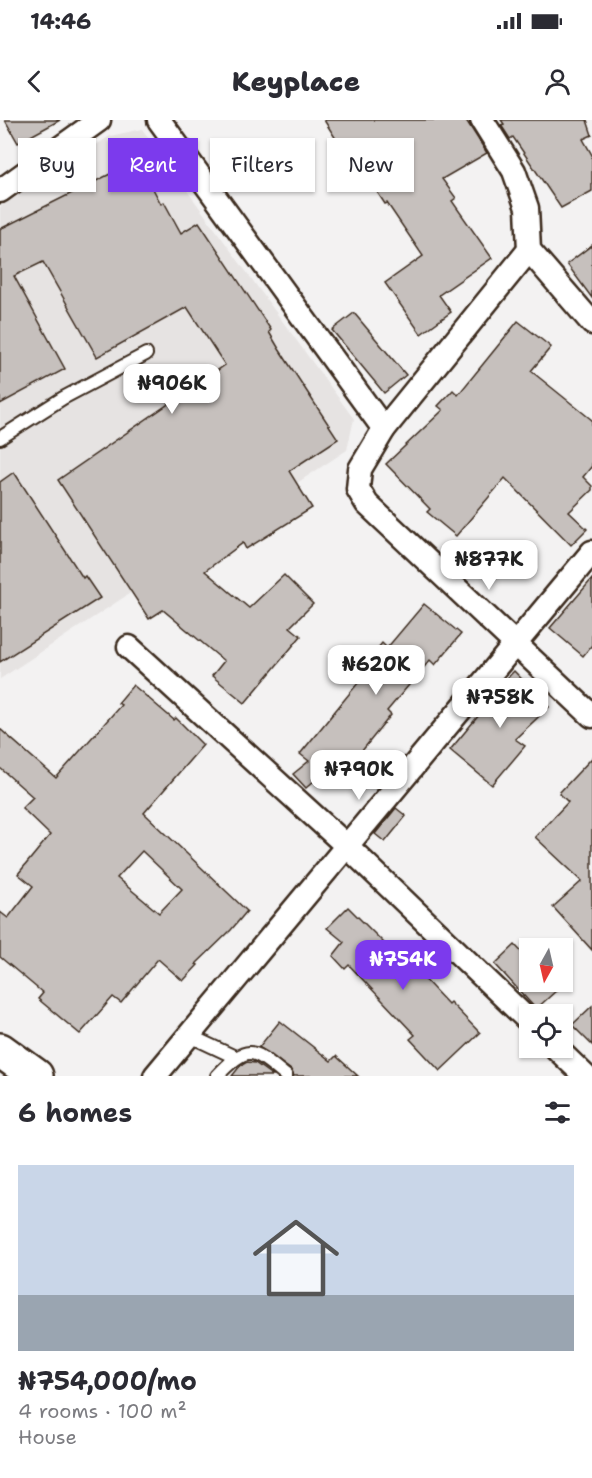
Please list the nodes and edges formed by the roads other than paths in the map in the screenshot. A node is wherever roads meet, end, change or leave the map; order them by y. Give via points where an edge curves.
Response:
1 (99, 120) edge
2 (159, 120) edge
3 (482, 120) edge
4 (0, 191) edge
5 (529, 250) junction
6 (592, 323) edge
7 (146, 354) dead end
8 (384, 429) junction
9 (0, 438) edge
10 (592, 552) edge
11 (515, 644) junction
12 (129, 647) dead end
13 (592, 716) edge
14 (348, 847) junction
15 (519, 1011) edge
16 (189, 1035) junction
17 (0, 1050) edge
18 (235, 1057) junction
19 (566, 1058) edge
20 (36, 1076) edge
21 (155, 1076) edge
22 (217, 1076) edge
23 (286, 1076) edge
24 (585, 1076) edge

1 - 4 street
2 - 8 street
3 - 5 street via 514,171 527,208
5 - 6 street
5 - 8 street
7 - 9 lane via 63,398
8 - 11 street via 360,469 358,489 367,504
10 - 11 street
11 - 13 street
11 - 14 street
12 - 14 street
14 - 15 street
14 - 16 street
16 - 18 lane
16 - 21 street
17 - 20 main road
18 - 22 lane
18 - 23 lane via 246,1052 258,1053
19 - 24 street

